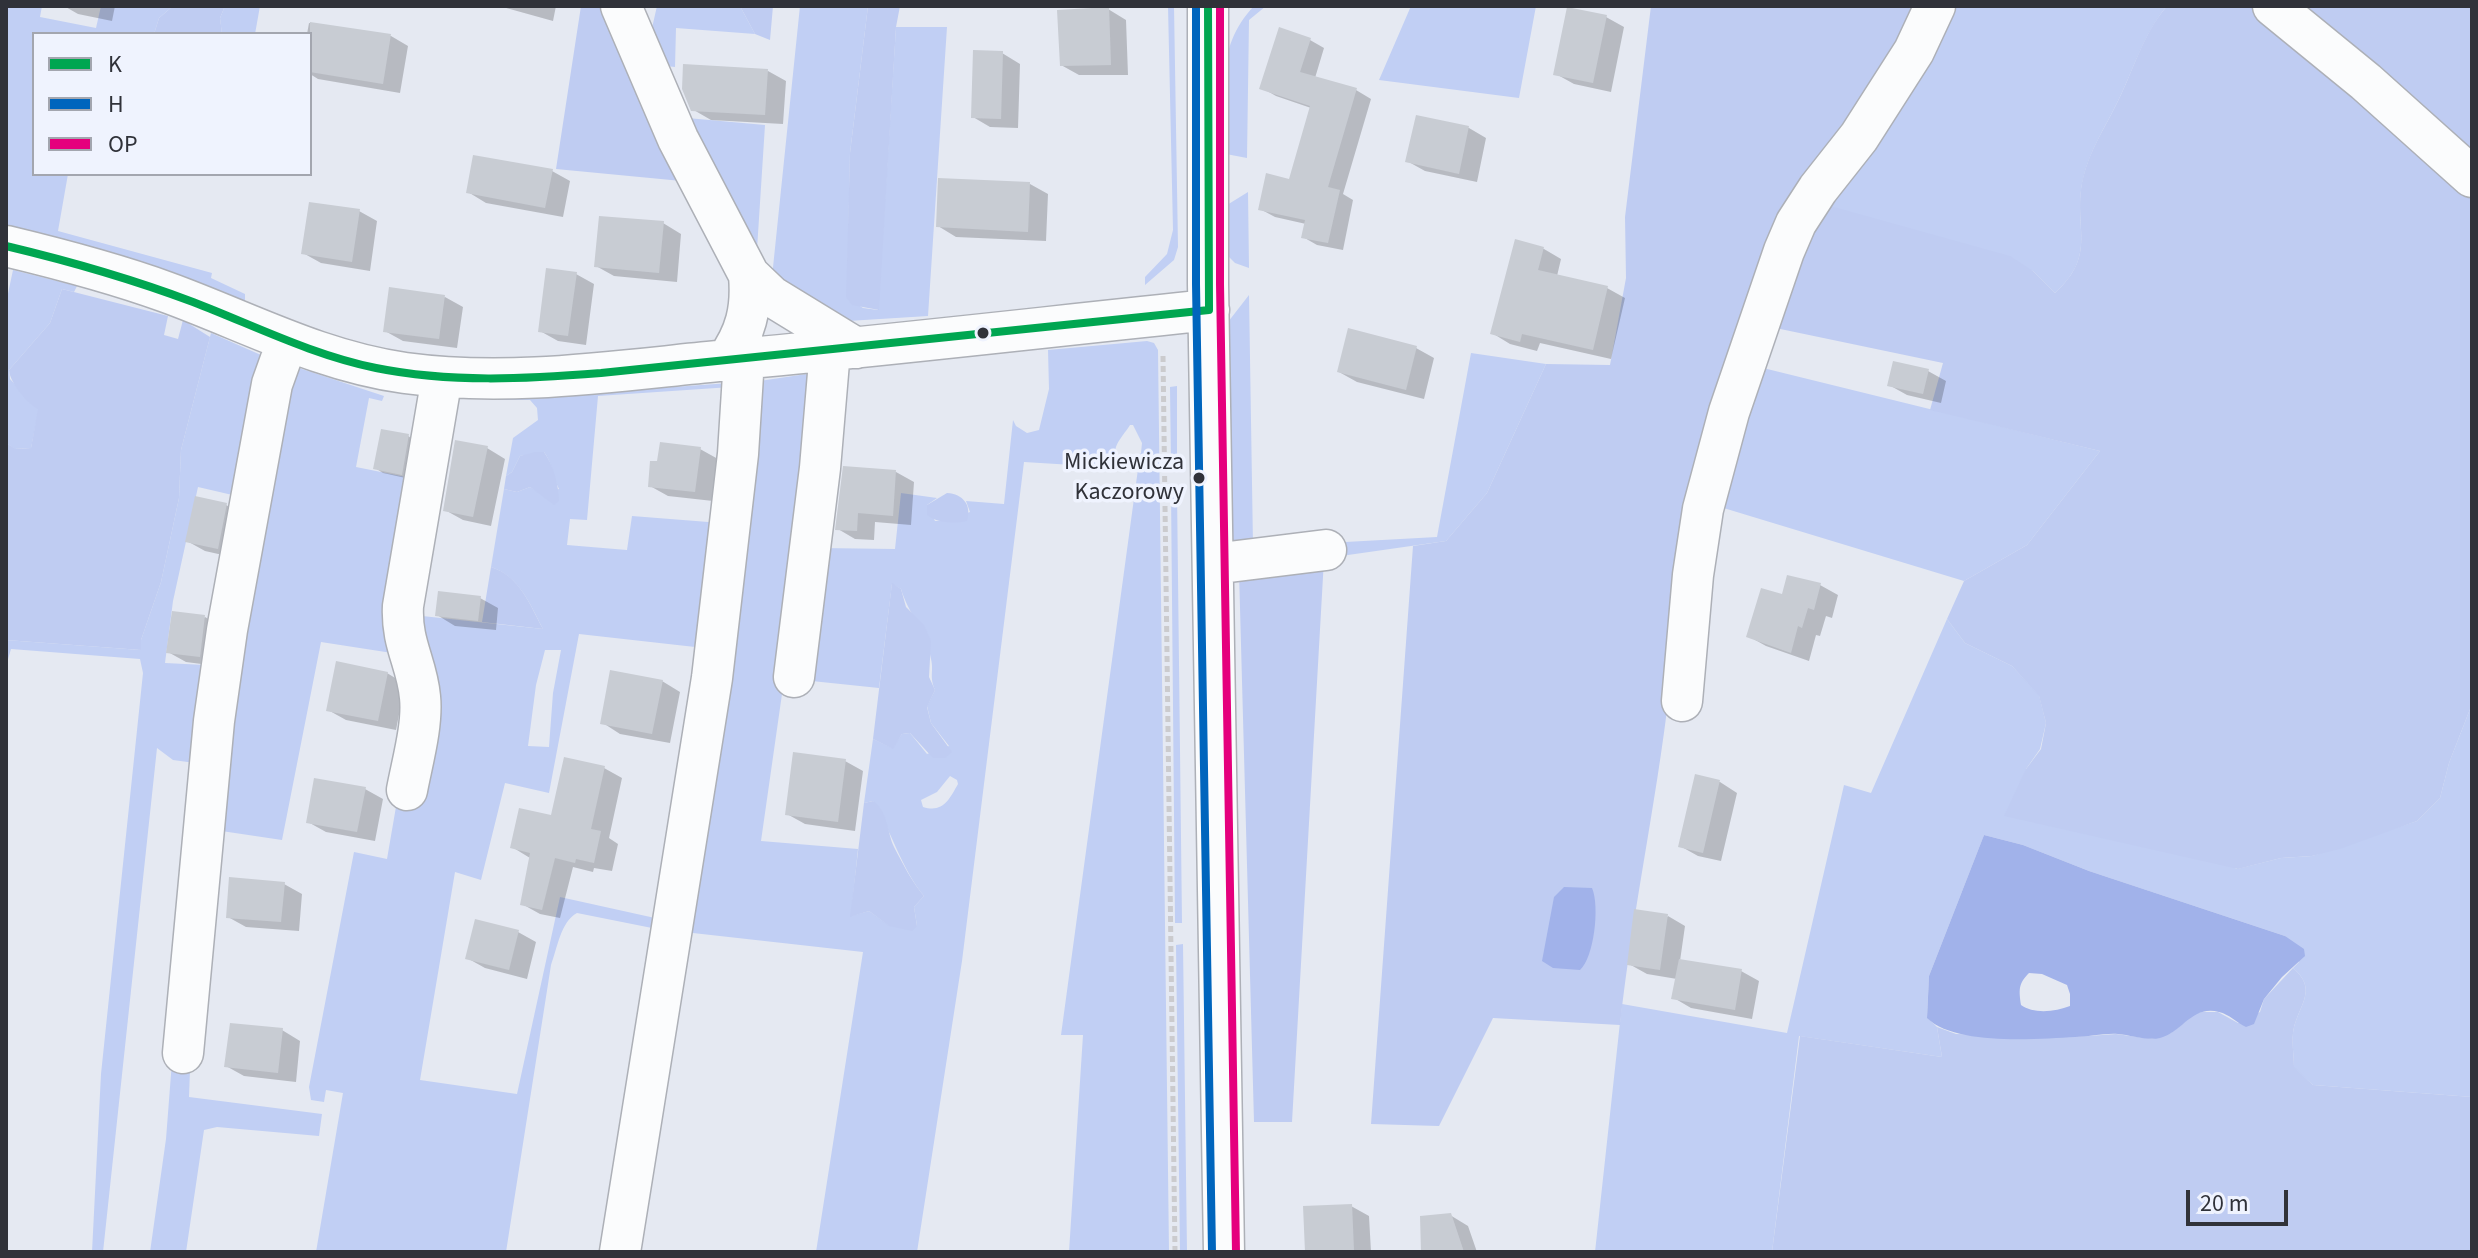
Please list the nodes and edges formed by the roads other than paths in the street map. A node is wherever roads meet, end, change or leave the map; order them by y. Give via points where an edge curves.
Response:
1 (621, 6) edge
2 (1208, 6) edge
3 (1935, 6) edge
4 (2273, 6) edge
5 (2472, 177) edge
6 (7, 253) edge
7 (749, 275) junction
8 (1209, 310) junction
9 (287, 342) junction
10 (843, 349) junction
11 (735, 360) junction
12 (442, 377) junction
13 (1326, 550) dead end
14 (1213, 564) junction
15 (794, 677) dead end
16 (1682, 701) dead end
17 (407, 790) dead end
18 (183, 1053) dead end
19 (620, 1252) edge
20 (1224, 1252) edge

1 - 7 street via 678,139
2 - 8 street
3 - 16 street via 1914,51 1818,189 1784,251 1729,412 1703,509
4 - 5 street
6 - 9 street via 83,265 167,292
7 - 10 street
7 - 11 street via 747,326
8 - 10 street
8 - 14 street
9 - 12 street via 349,363
9 - 18 street via 272,384 222,662
10 - 11 street
10 - 15 street via 820,468
11 - 12 street via 503,379
11 - 19 street via 738,454 712,678
12 - 17 street via 403,606 403,636 421,705
13 - 14 street
14 - 20 street

